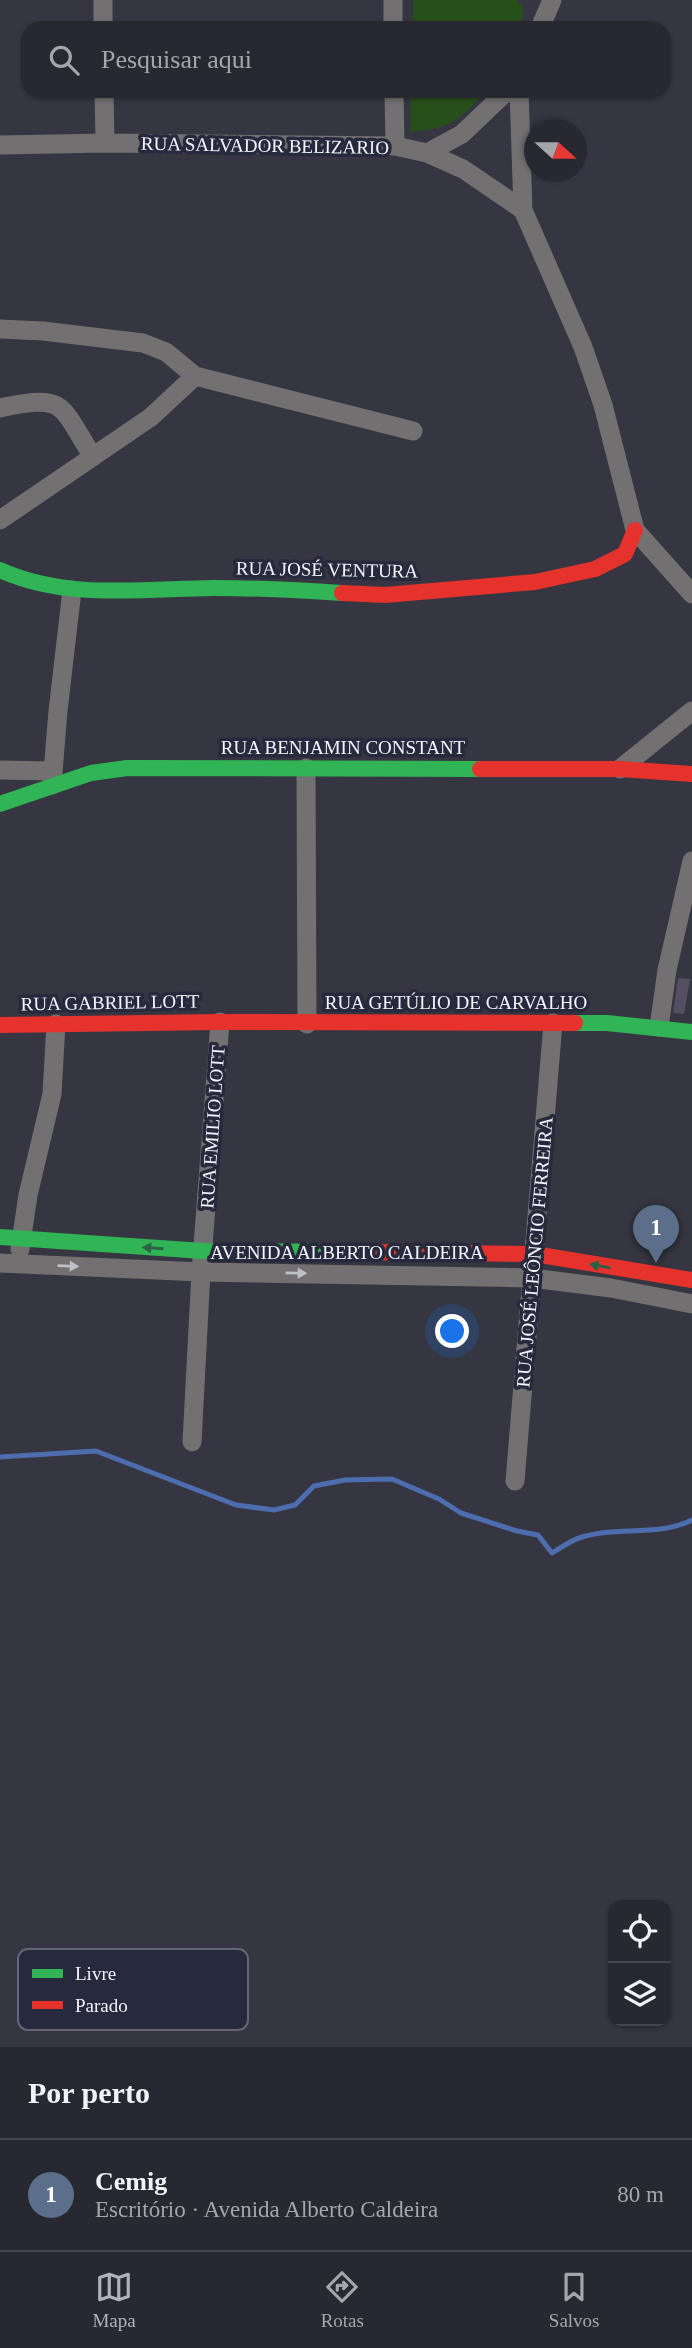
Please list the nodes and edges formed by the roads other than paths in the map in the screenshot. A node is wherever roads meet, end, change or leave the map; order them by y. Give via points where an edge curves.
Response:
1 (103, 0) edge
2 (393, 0) edge
3 (552, 0) edge
4 (103, 21) edge
5 (393, 21) edge
6 (543, 21) edge
7 (104, 98) edge
8 (394, 98) edge
9 (500, 98) edge
10 (519, 98) edge
11 (105, 143) junction
12 (0, 145) edge
13 (395, 146) junction
14 (427, 153) junction
15 (523, 210) junction
16 (0, 329) edge
17 (195, 376) junction
18 (0, 408) edge
19 (413, 431) dead end
20 (93, 457) junction
21 (0, 520) edge
22 (635, 530) junction
23 (0, 570) edge
24 (72, 590) junction
25 (692, 594) edge
26 (692, 711) edge
27 (306, 768) junction
28 (0, 769) edge
29 (620, 769) junction
30 (692, 774) edge
31 (52, 778) junction
32 (0, 804) edge
33 (692, 861) edge
34 (220, 1021) junction
35 (554, 1023) junction
36 (56, 1024) junction
37 (306, 1024) junction
38 (0, 1025) edge
39 (659, 1027) junction
40 (692, 1032) edge
41 (0, 1237) edge
42 (22, 1239) junction
43 (203, 1251) junction
44 (534, 1254) junction
45 (9, 1263) edge
46 (201, 1272) junction
47 (532, 1278) junction
48 (692, 1280) edge
49 (692, 1304) edge
50 (192, 1442) dead end
51 (515, 1481) dead end

1 - 4 street
2 - 5 street
3 - 6 street
7 - 11 street
8 - 13 street
9 - 14 street via 462,134
10 - 15 street
11 - 12 street, RUA SALVADOR BELIZARIO
11 - 13 street, RUA SALVADOR BELIZARIO
13 - 14 street, RUA SALVADOR BELIZARIO
14 - 15 street, RUA SALVADOR BELIZARIO via 463,169
15 - 22 street via 583,347
16 - 17 street via 143,343 166,352
17 - 19 street
17 - 20 street via 151,417
18 - 20 street via 36,400 53,402 64,410
20 - 21 street
22 - 24 street, RUA JOSÉ VENTURA via 625,554 612,562 535,582 385,594 253,588
22 - 25 street
23 - 24 street, RUA JOSÉ VENTURA
24 - 31 street
26 - 29 street
27 - 29 street, RUA BENJAMIN CONSTANT
27 - 31 street, RUA BENJAMIN CONSTANT via 127,768
27 - 37 street
28 - 31 street
29 - 30 street, RUA BENJAMIN CONSTANT
31 - 32 street, RUA BENJAMIN CONSTANT
33 - 39 street
34 - 36 street, RUA GABRIEL LOTT
34 - 37 street, RUA GETÚLIO DE CARVALHO
34 - 43 street, RUA EMILIO LOTT
35 - 37 street, RUA GETÚLIO DE CARVALHO
35 - 39 street, RUA GETÚLIO DE CARVALHO
35 - 44 street, RUA JOSÉ LEÔNCIO FERREIRA
36 - 38 street, RUA GABRIEL LOTT
36 - 42 street via 52,1094
39 - 40 street, RUA GETÚLIO DE CARVALHO
41 - 42 street, AVENIDA ALBERTO CALDEIRA
43 -> 42 street, AVENIDA ALBERTO CALDEIRA
42 - 45 street
43 - 44 street, AVENIDA ALBERTO CALDEIRA
43 - 46 street, RUA EMILIO LOTT
44 - 47 street, RUA JOSÉ LEÔNCIO FERREIRA
48 -> 44 street, AVENIDA ALBERTO CALDEIRA
45 -> 46 street, AVENIDA ALBERTO CALDEIRA
46 -> 47 street, AVENIDA ALBERTO CALDEIRA
46 - 50 street, RUA EMILIO LOTT
47 - 49 street, AVENIDA ALBERTO CALDEIRA via 611,1287
47 - 51 street, RUA JOSÉ LEÔNCIO FERREIRA

